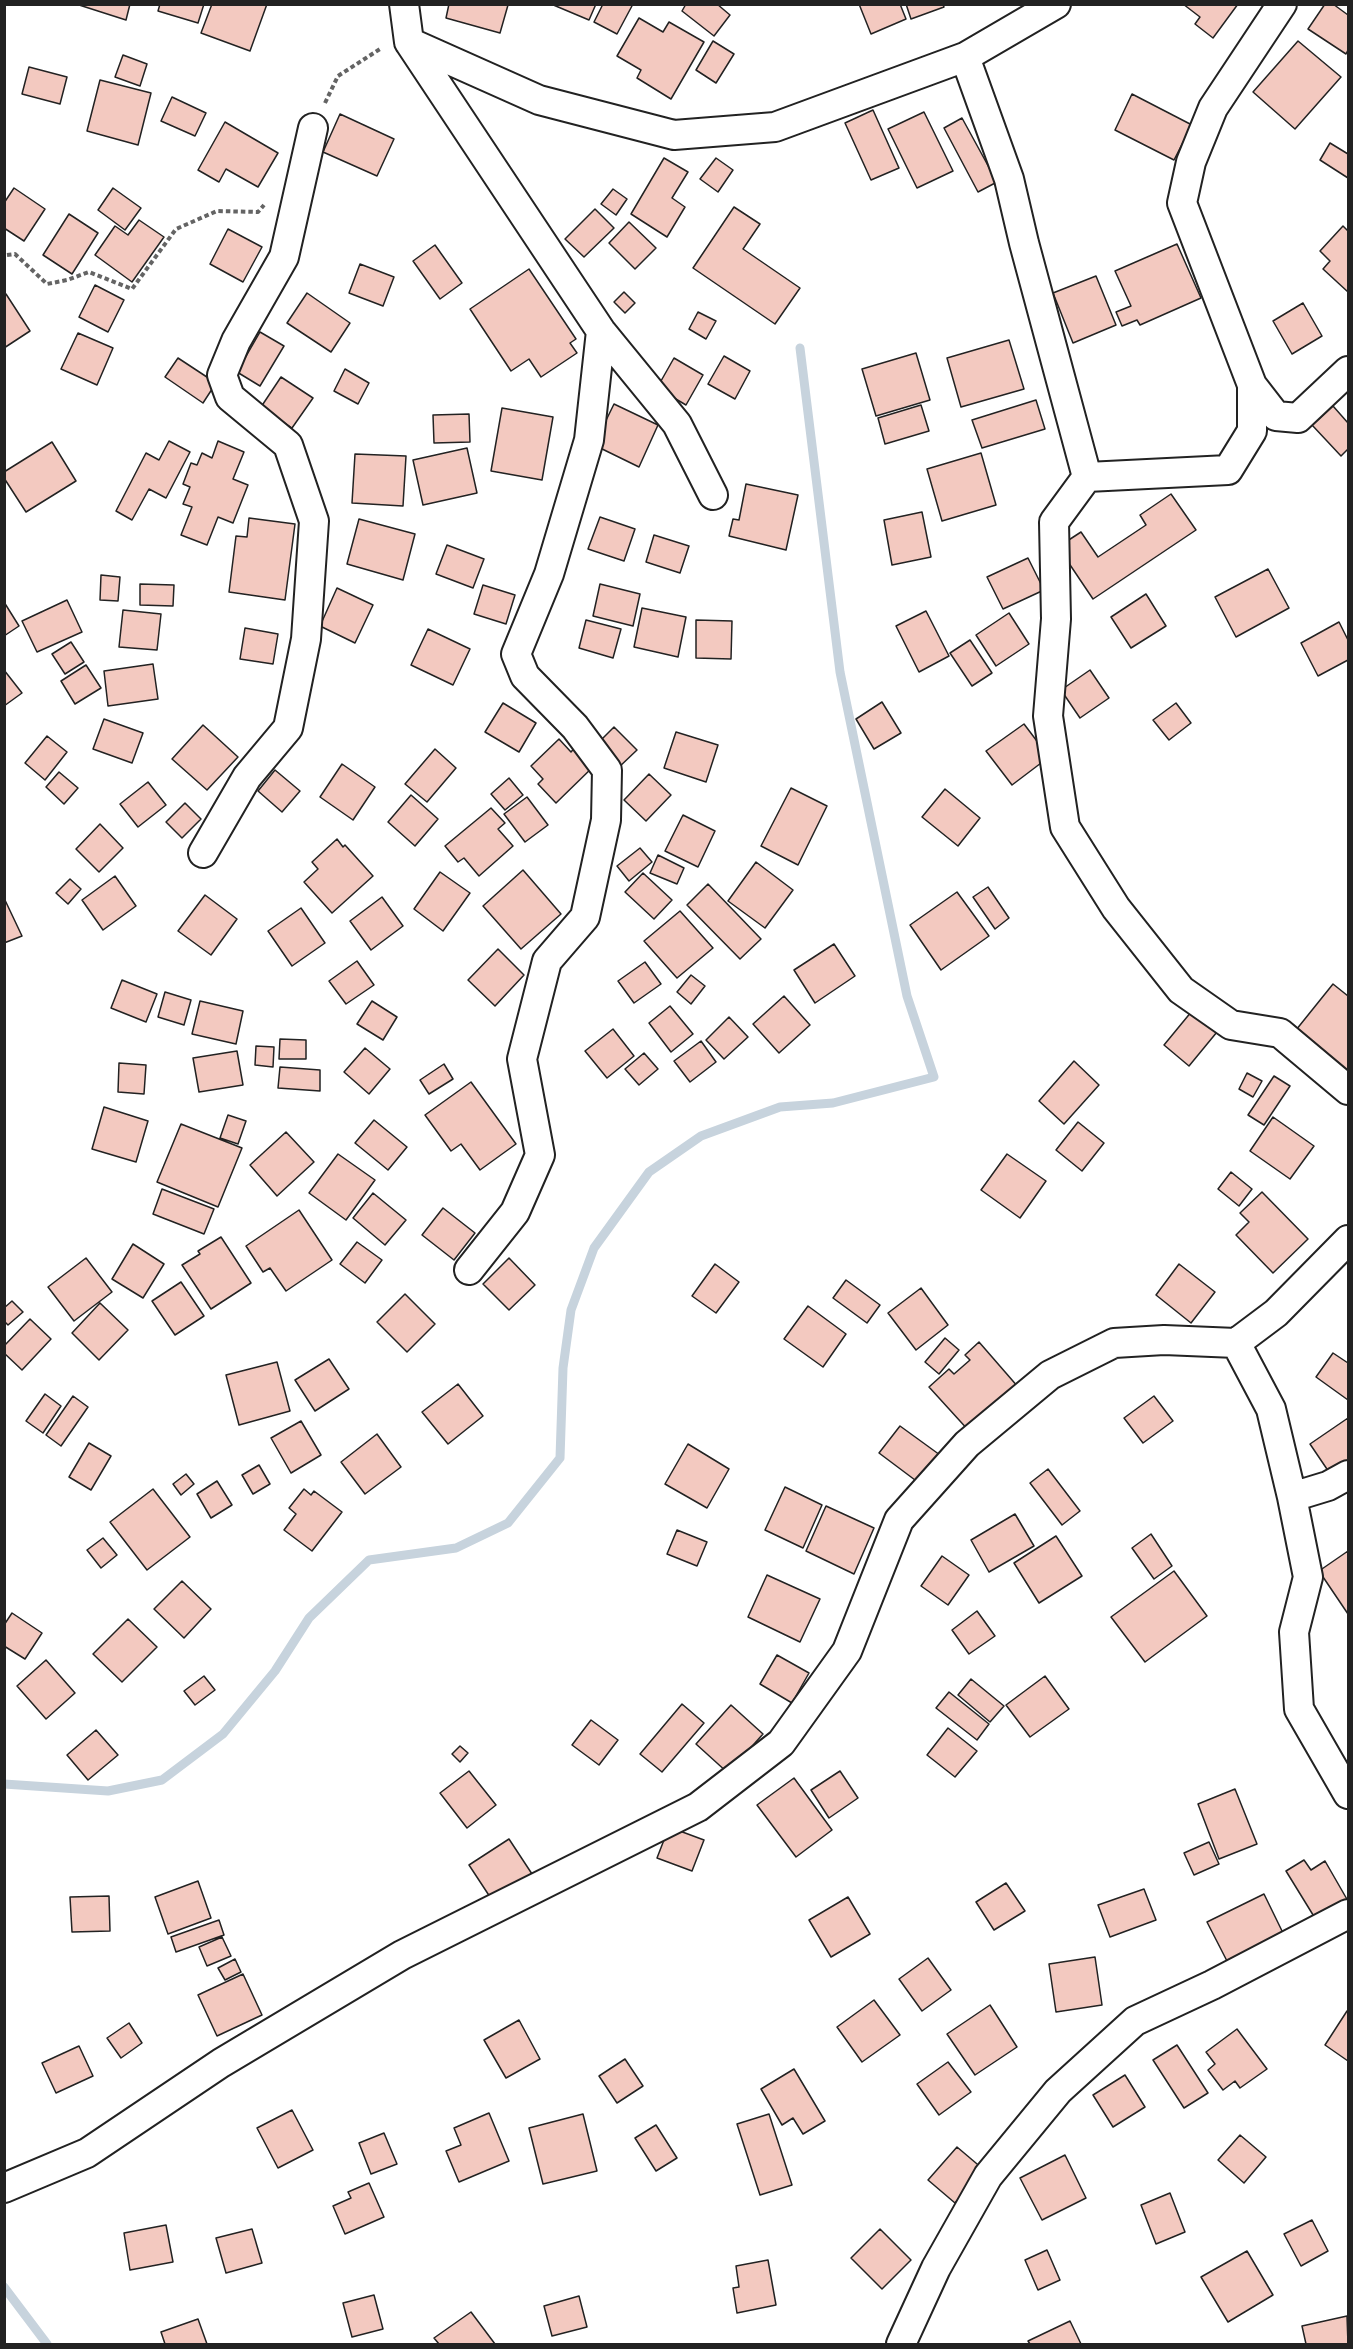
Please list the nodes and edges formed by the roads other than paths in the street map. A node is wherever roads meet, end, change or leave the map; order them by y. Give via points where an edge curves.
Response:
1 (404, 4) edge
2 (1056, 4) edge
3 (1282, 4) edge
4 (396, 44) junction
5 (965, 57) junction
6 (313, 128) road end
7 (601, 331) junction
8 (1348, 370) edge
9 (1252, 384) junction
10 (1087, 477) junction
11 (713, 495) dead end
12 (202, 853) dead end
13 (1348, 1090) edge
14 (1348, 1240) edge
15 (469, 1270) dead end
16 (1236, 1343) junction
17 (1348, 1476) edge
18 (1292, 1497) junction
19 (1348, 1794) edge
20 (1348, 1914) edge
21 (4, 2188) edge
22 (901, 2344) edge

1 - 4 street
2 - 5 street
3 - 9 street via 1213,108 1191,162 1182,203
4 - 5 street via 539,100 674,135 775,127
4 - 7 street
5 - 10 street via 1009,178
6 - 12 street via 284,257 236,341 222,375 230,397 288,445 314,521 306,639 288,728 247,777
7 - 11 street via 676,424
7 - 15 street via 589,440 549,574 516,654 525,676 575,728 607,770 606,820 585,917 547,961 522,1059 540,1155 514,1212
8 - 9 street via 1298,418 1276,416
9 - 10 street via 1252,431 1228,470
10 - 13 street via 1054,522 1056,619 1048,716 1065,827 1116,908 1181,990 1231,1025 1280,1033
14 - 16 street via 1276,1313
16 - 18 street via 1271,1409
16 - 21 street via 1114,1343 1050,1375 967,1444 899,1520 847,1651 781,1743 698,1807 402,1955 221,2063 87,2153
17 - 18 street
18 - 19 street via 1308,1577 1294,1632 1299,1709
20 - 22 street via 1135,2021 1058,2091 988,2176 936,2268

